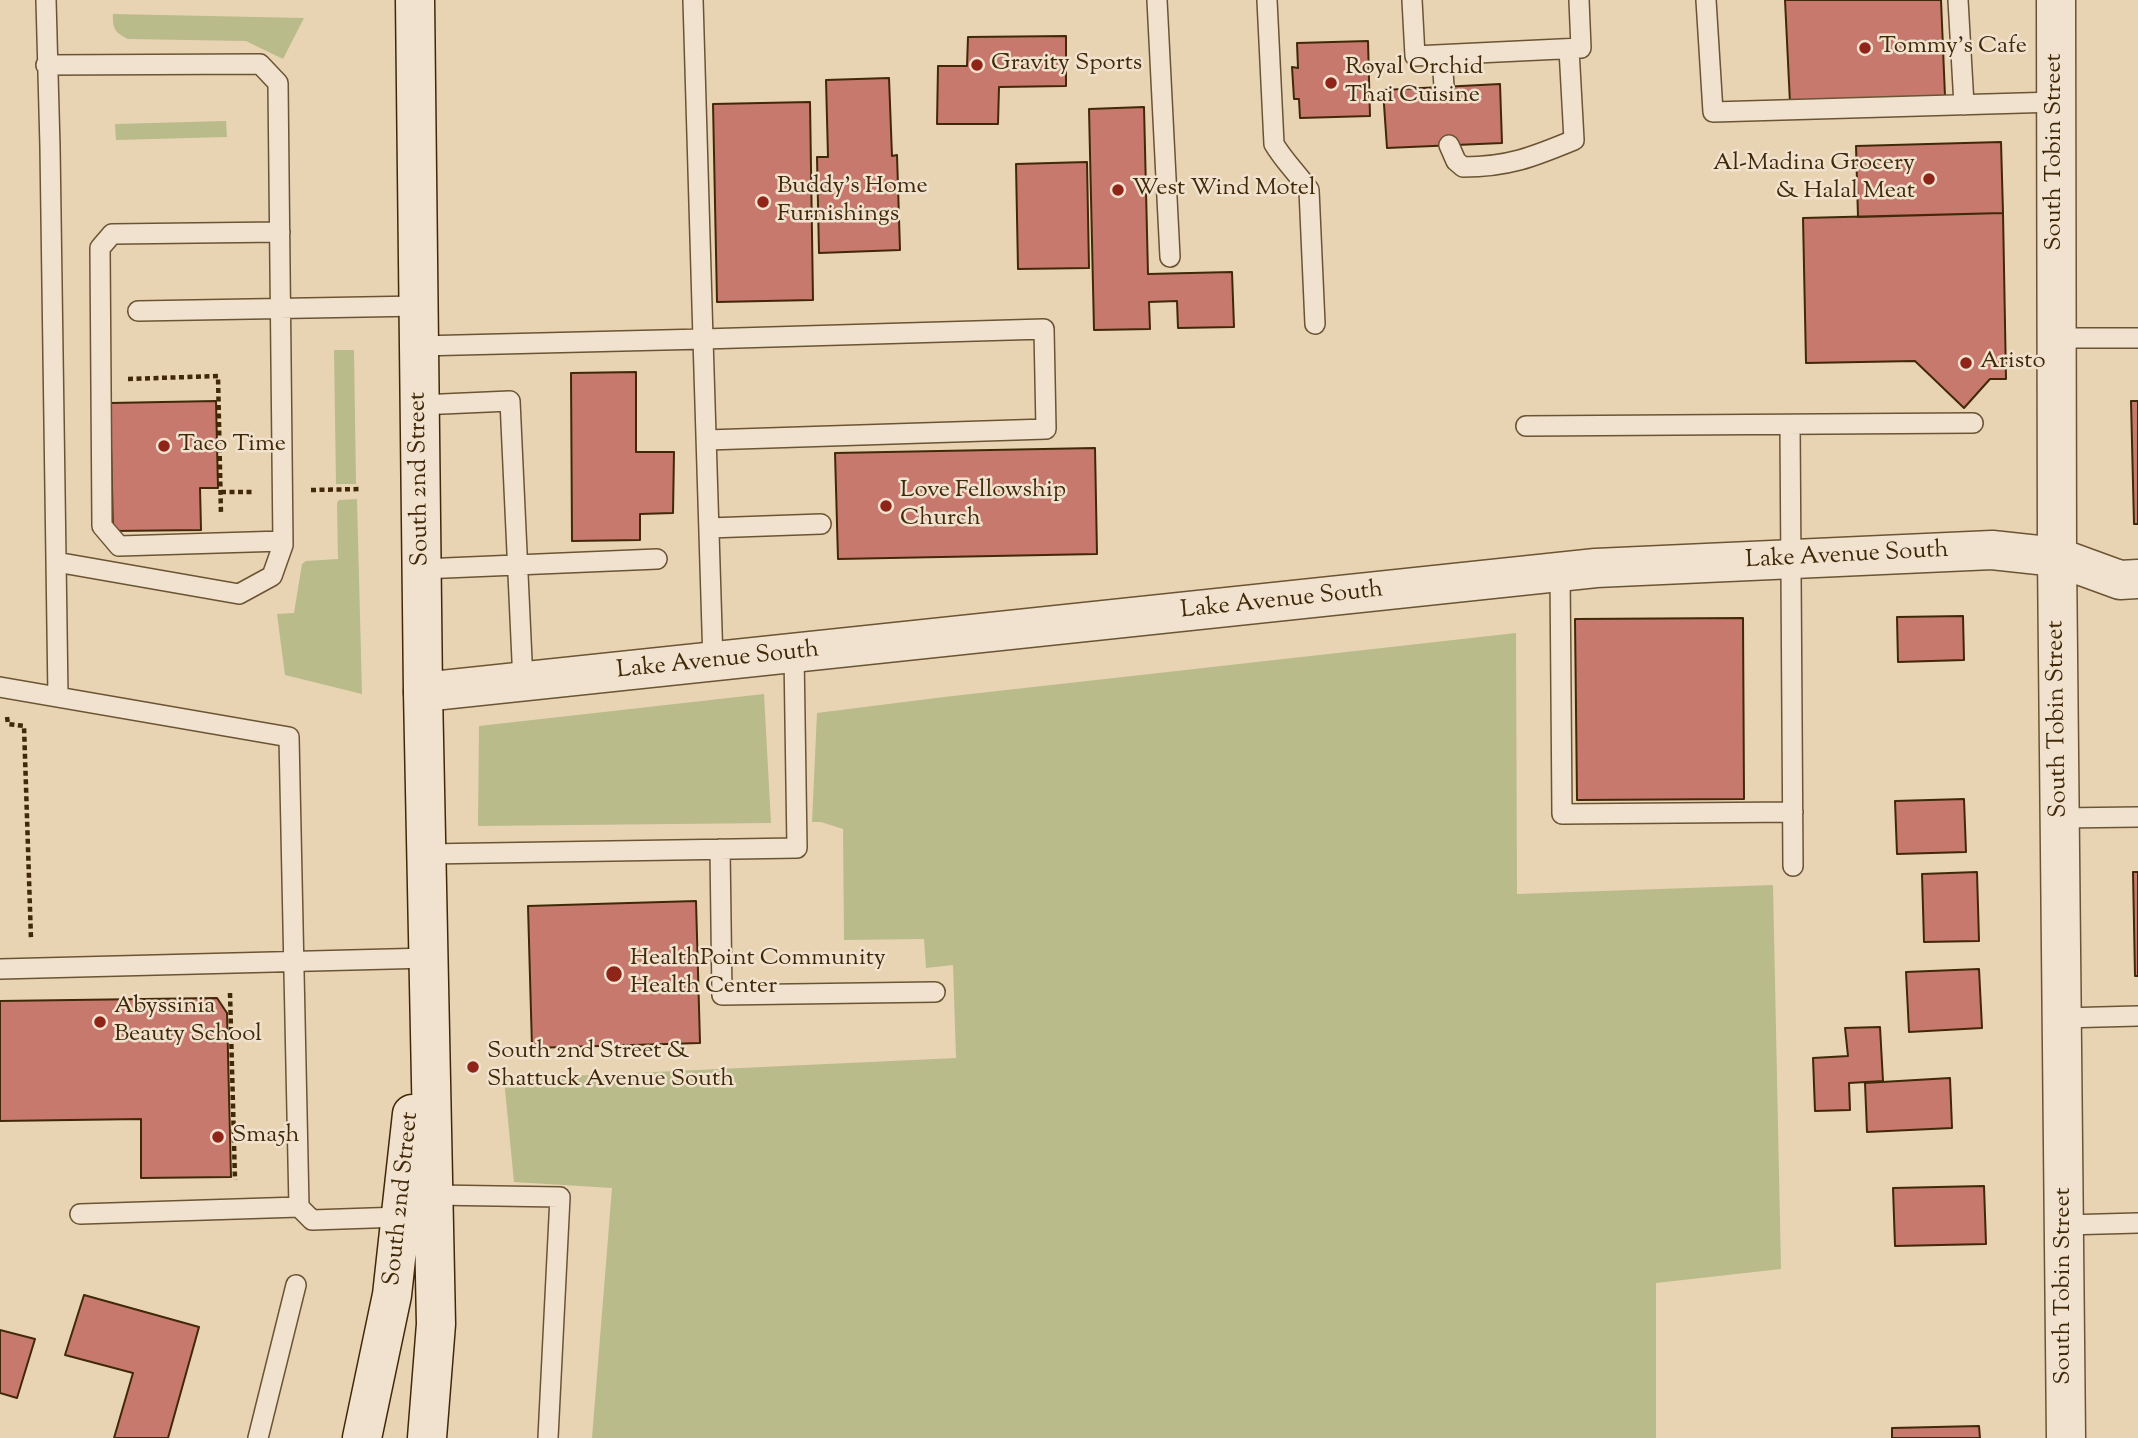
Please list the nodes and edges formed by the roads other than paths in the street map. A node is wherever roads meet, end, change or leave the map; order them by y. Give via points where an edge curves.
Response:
1 (46, 0) edge
2 (415, 0) edge
3 (692, 0) edge
4 (1157, 0) edge
5 (1267, 0) edge
6 (1412, 0) edge
7 (1579, 0) edge
8 (1706, 0) edge
9 (1958, 0) edge
10 (2056, 0) edge
11 (1569, 49) junction
12 (1442, 55) junction
13 (46, 65) junction
14 (1444, 87) dead end
15 (2056, 102) junction
16 (1964, 105) junction
17 (1449, 145) dead end
18 (280, 232) junction
19 (1170, 257) dead end
20 (420, 306) junction
21 (282, 309) junction
22 (138, 311) dead end
23 (1315, 324) dead end
24 (2056, 338) junction
25 (2138, 338) edge
26 (703, 339) junction
27 (419, 346) junction
28 (420, 405) junction
29 (1973, 424) dead end
30 (1790, 425) junction
31 (1526, 426) dead end
32 (707, 440) junction
33 (821, 524) dead end
34 (709, 528) junction
35 (283, 541) junction
36 (2057, 557) junction
37 (657, 559) dead end
38 (1791, 559) junction
39 (56, 562) junction
40 (517, 565) junction
41 (422, 569) junction
42 (1560, 572) junction
43 (2138, 579) edge
44 (794, 654) junction
45 (713, 662) junction
46 (523, 682) junction
47 (1, 687) edge
48 (424, 692) junction
49 (58, 697) junction
50 (1793, 812) junction
51 (2138, 817) edge
52 (2060, 818) junction
53 (720, 849) junction
54 (426, 854) junction
55 (1793, 866) dead end
56 (429, 958) junction
57 (293, 961) junction
58 (0, 969) edge
59 (935, 992) dead end
60 (2138, 1016) edge
61 (2062, 1018) junction
62 (434, 1195) junction
63 (299, 1207) junction
64 (80, 1214) dead end
65 (401, 1217) junction
66 (2138, 1223) edge
67 (2065, 1225) junction
68 (296, 1285) dead end
69 (258, 1438) edge
70 (362, 1438) edge
71 (427, 1438) edge
72 (548, 1438) edge
73 (2066, 1438) edge

1 - 13 lane
2 - 20 street, South 2nd Street
3 - 26 lane
4 - 19 lane
5 - 23 lane via 1274,144 1309,190
6 - 12 lane via 1415,57
7 - 11 lane via 1581,48
8 - 16 lane via 1713,112
9 - 16 lane
10 - 15 street, South Tobin Street
11 - 12 lane
11 - 17 lane via 1574,140 1530,158 1491,167 1463,167
12 - 14 lane
13 - 18 lane via 260,64 278,83
13 - 39 lane
15 - 16 lane
15 - 24 street, South Tobin Street
18 - 21 lane
18 - 35 lane via 112,234 100,248 102,526 119,546
20 - 21 lane
20 - 27 street, South 2nd Street
21 - 22 lane
21 - 35 lane
24 - 25 lane
24 - 36 street, South Tobin Street
26 - 27 lane
26 - 32 lane
26 - 32 lane via 1044,329 1046,429
27 - 28 street, South 2nd Street
28 - 40 lane via 510,401
28 - 41 street, South 2nd Street
29 - 30 lane
30 - 31 lane
30 - 38 lane
32 - 34 lane
33 - 34 lane
34 - 45 lane
35 - 39 lane via 272,576 239,594
36 - 38 street, Lake Avenue South via 1992,550
36 - 43 street, Lake Avenue South via 2120,580
36 - 52 street, South Tobin Street
37 - 40 lane
38 - 42 street, Lake Avenue South
38 - 50 lane
39 - 49 lane
40 - 41 lane
40 - 46 lane
41 - 48 street, South 2nd Street
42 - 44 street, Lake Avenue South
42 - 50 lane via 1562,814
44 - 45 street, Lake Avenue South
44 - 53 lane via 797,848
45 - 46 street, Lake Avenue South
46 - 48 street, Lake Avenue South
47 - 49 lane
48 - 54 street, South 2nd Street
49 - 57 lane via 289,737
50 - 55 lane
51 - 52 lane
52 - 61 street, South Tobin Street
53 - 54 lane
53 - 59 lane via 722,995
54 - 56 street, South 2nd Street
56 - 57 lane
56 - 62 street, South 2nd Street
56 - 65 street, South 2nd Street
57 - 58 lane
57 - 63 lane
60 - 61 lane
61 - 67 street, South Tobin Street
62 - 71 street, South 2nd Street via 436,1324
62 - 72 lane via 560,1197
63 - 64 lane
63 - 65 lane via 312,1220
65 - 70 street, South 2nd Street via 392,1295
66 - 67 lane
67 - 73 street, South Tobin Street
68 - 69 lane

